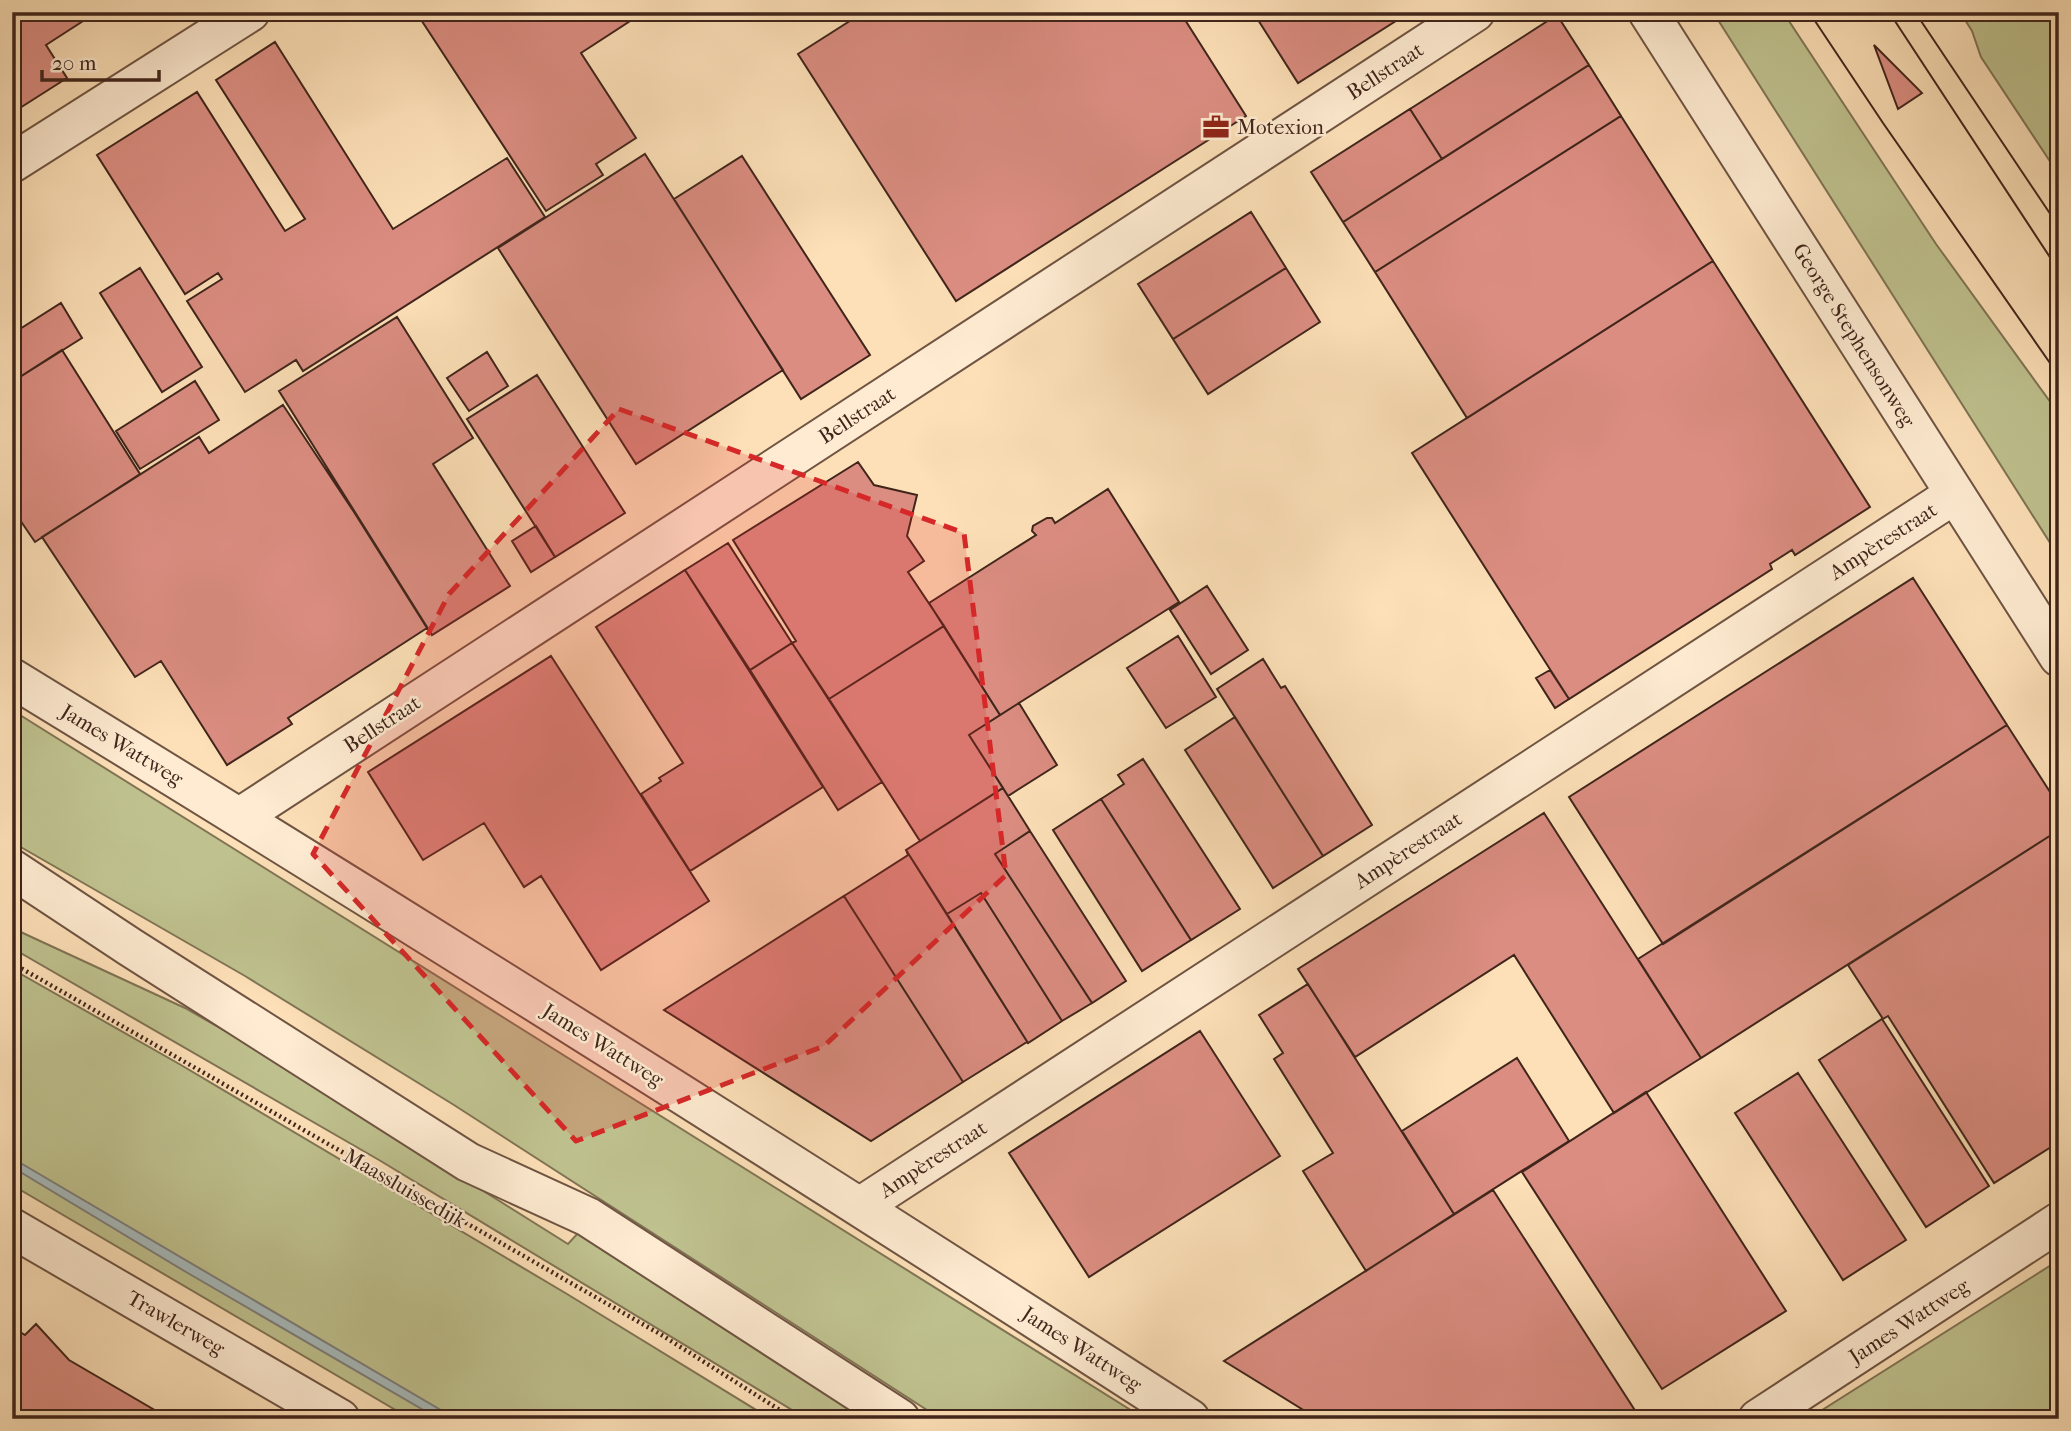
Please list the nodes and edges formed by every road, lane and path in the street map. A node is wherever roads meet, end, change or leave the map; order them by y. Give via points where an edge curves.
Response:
1 (250, 12) edge
2 (1475, 12) edge
3 (1648, 12) edge
4 (12, 163) edge
5 (1955, 494) junction
6 (2059, 657) edge
7 (12, 678) edge
8 (240, 817) junction
9 (12, 869) edge
10 (12, 897) edge
11 (131, 947) junction
12 (12, 963) edge
13 (861, 1206) junction
14 (2059, 1222) edge
15 (12, 1228) edge
16 (340, 1419) edge
17 (793, 1419) edge
18 (900, 1419) edge
19 (1190, 1419) edge
20 (1758, 1419) edge

1 - 4 street
2 - 8 street, Bellstraat
3 - 5 street, George Stephensonweg
5 - 6 street, George Stephensonweg
5 - 13 street, Ampèrestraat
7 - 8 street, James Wattweg
8 - 13 street, James Wattweg
9 - 11 street
10 - 11 street
11 - 18 street via 468,1162 588,1217
12 - 17 path, Maassluissedijk via 660,1334
13 - 19 street, James Wattweg
14 - 20 street, James Wattweg
15 - 16 street, Trawlerweg

